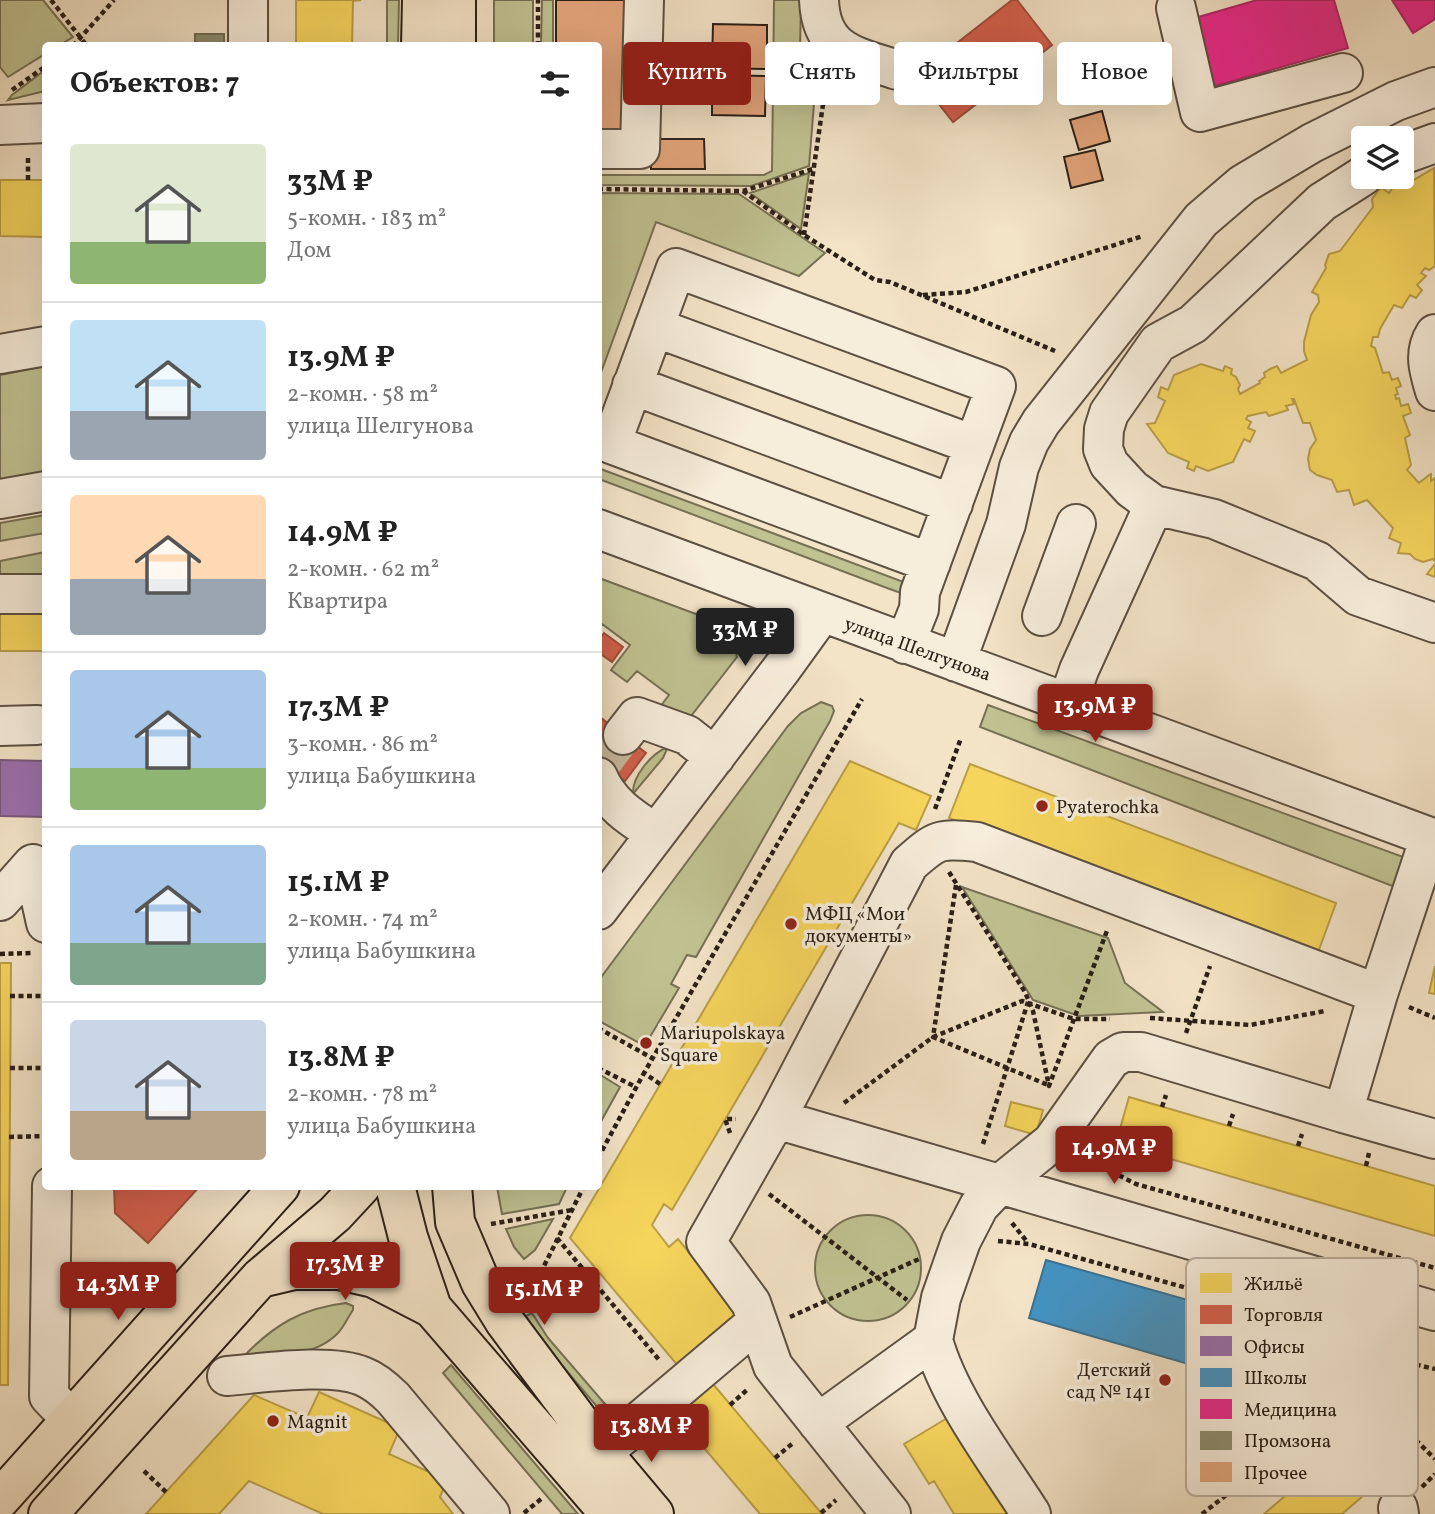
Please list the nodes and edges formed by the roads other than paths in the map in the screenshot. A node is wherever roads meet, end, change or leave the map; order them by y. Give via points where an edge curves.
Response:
1 (248, 0) edge
2 (422, 0) edge
3 (456, 0) edge
4 (644, 0) edge
5 (819, 0) edge
6 (1185, 3) edge
7 (248, 42) edge
8 (421, 42) edge
9 (456, 42) edge
10 (894, 69) edge
11 (1343, 74) dead end
12 (1435, 87) edge
13 (3, 110) edge
14 (42, 121) edge
15 (1435, 143) edge
16 (602, 149) edge
17 (1414, 151) edge
18 (1351, 184) edge
19 (654, 327) junction
20 (1435, 334) edge
21 (42, 347) edge
22 (0, 354) edge
23 (632, 385) junction
24 (1435, 391) edge
25 (974, 445) junction
26 (42, 492) edge
27 (0, 499) edge
28 (953, 504) junction
29 (1154, 505) junction
30 (1076, 524) dead end
31 (602, 530) edge
32 (931, 563) junction
33 (0, 594) edge
34 (42, 594) edge
35 (822, 612) junction
36 (1042, 617) dead end
37 (1435, 622) edge
38 (905, 644) junction
39 (956, 662) junction
40 (1068, 702) junction
41 (37, 725) dead end
42 (0, 726) edge
43 (715, 757) junction
44 (606, 760) edge
45 (655, 833) junction
46 (1433, 838) edge
47 (26, 862) edge
48 (0, 901) edge
49 (602, 905) edge
50 (40, 938) edge
51 (1378, 994) junction
52 (1343, 1113) junction
53 (792, 1124) junction
54 (1435, 1139) edge
55 (987, 1180) junction
56 (51, 1190) edge
57 (276, 1190) edge
58 (357, 1190) edge
59 (396, 1190) edge
60 (435, 1190) edge
61 (463, 1211) edge
62 (1254, 1258) edge
63 (260, 1278) junction
64 (1418, 1306) edge
65 (432, 1308) junction
66 (1435, 1311) edge
67 (773, 1319) junction
68 (934, 1330) junction
69 (227, 1376) dead end
70 (71, 1419) junction
71 (818, 1423) junction
72 (589, 1463) junction
73 (0, 1499) edge
74 (497, 1513) edge
75 (48, 1514) edge
76 (610, 1514) edge
77 (654, 1514) edge
78 (891, 1514) edge
79 (1031, 1514) edge

1 - 7 street
2 - 8 main road
3 - 9 main road
4 - 16 street via 640,149
5 - 10 street via 826,29 842,51
6 - 11 street via 1200,112
12 - 39 street via 1312,143 1243,184 1201,220 1029,442 1006,524
13 - 14 street
15 - 17 street
18 - 29 street via 1288,232 1193,324 1158,343 1109,413 1103,449 1109,464
19 - 23 street
19 - 25 street
19 - 25 street via 676,268 996,386
20 - 24 street via 1427,351
21 - 22 street
23 - 28 street
23 - 32 street via 611,444
25 - 28 street
26 - 27 street
28 - 32 street
29 - 37 street via 1214,519 1317,561 1358,596
29 - 40 street
30 - 36 street
31 - 35 street, улица Шелгунова
32 - 38 street
33 - 34 street
35 - 38 street, улица Шелгунова
35 - 43 street
38 - 39 street, улица Шелгунова
39 - 40 street, улица Шелгунова
40 - 46 street, улица Шелгунова
41 - 42 street
43 - 44 street via 687,735 637,717
43 - 45 street
44 - 45 street via 603,789 625,814
45 - 49 street
46 - 51 street
47 - 48 street
47 - 50 street
51 - 52 street
51 - 53 street via 977,842 951,839 931,844 908,864
52 - 54 street
52 - 55 street via 1141,1052 1123,1052 1065,1093 1052,1142
53 - 55 street
53 - 67 street via 745,1174 706,1242 751,1303
55 - 62 street
55 - 68 street via 961,1241
56 - 70 street via 49,1396
57 - 70 main road
58 - 63 main road
59 - 65 main road
60 - 61 main road
61 - 72 main road via 481,1283
63 - 65 main road via 294,1270 339,1270 374,1278
63 - 75 main road
64 - 66 street
65 - 72 main road
67 - 71 street via 773,1366
67 - 72 street via 681,1385
68 - 71 street
68 - 79 street via 939,1359 963,1405
69 - 74 street via 341,1371 380,1385
70 - 73 main road
71 - 78 street
72 - 76 main road
72 - 77 main road

